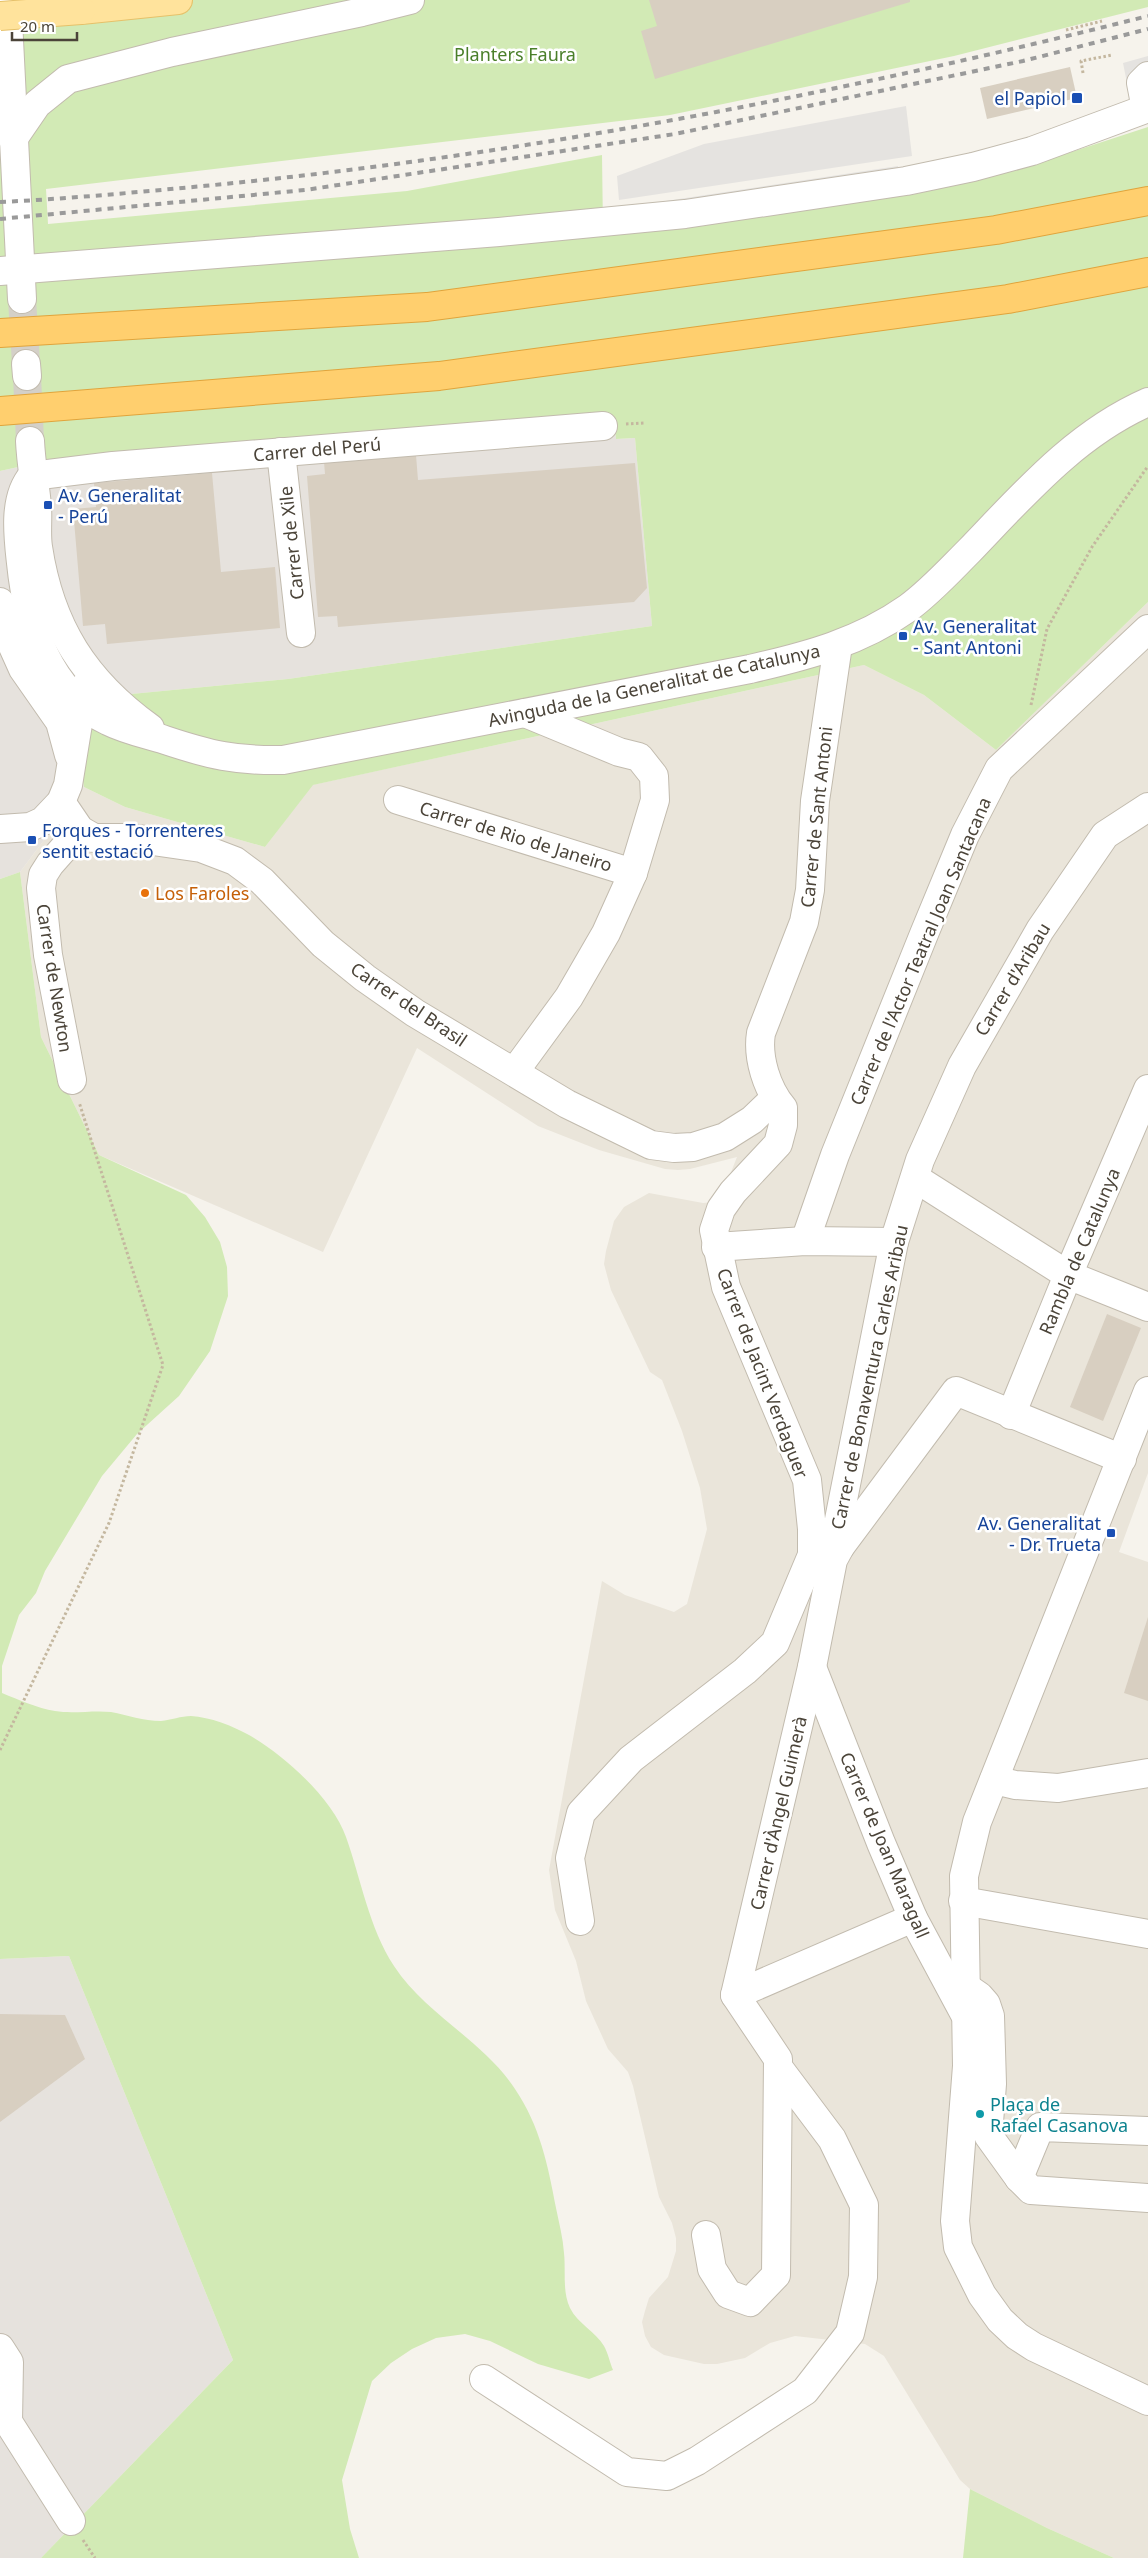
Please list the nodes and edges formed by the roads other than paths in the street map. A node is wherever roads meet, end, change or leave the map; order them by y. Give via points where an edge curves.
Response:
1 (7, 0) edge
2 (178, 0) edge
3 (410, 0) edge
4 (0, 16) edge
5 (1148, 76) edge
6 (1147, 109) edge
7 (7, 130) edge
8 (1148, 201) edge
9 (10, 270) edge
10 (1148, 272) edge
11 (22, 299) tunnel mouth
12 (0, 333) edge
13 (1148, 402) edge
14 (0, 411) edge
15 (603, 426) dead end
16 (30, 441) tunnel mouth
17 (281, 452) junction
18 (27, 481) junction
19 (0, 501) edge
20 (10, 538) edge
21 (0, 602) edge
22 (55, 616) junction
23 (1148, 629) edge
24 (301, 633) dead end
25 (838, 646) junction
26 (83, 666) junction
27 (81, 703) junction
28 (525, 713) junction
29 (118, 726) junction
30 (168, 741) junction
31 (71, 761) junction
32 (398, 800) dead end
33 (61, 802) junction
34 (1148, 807) edge
35 (0, 829) edge
36 (80, 830) junction
37 (633, 873) junction
38 (515, 1071) junction
39 (72, 1080) road end
40 (1148, 1089) edge
41 (775, 1098) junction
42 (915, 1178) junction
43 (805, 1241) junction
44 (894, 1242) junction
45 (716, 1247) junction
46 (1068, 1275) junction
47 (1148, 1307) edge
48 (1148, 1391) edge
49 (1011, 1415) junction
50 (1122, 1459) junction
51 (828, 1554) junction
52 (812, 1667) junction
53 (1148, 1773) edge
54 (994, 1780) junction
55 (963, 1901) junction
56 (913, 1918) junction
57 (580, 1921) dead end
58 (1148, 1934) edge
59 (966, 1987) junction
60 (735, 1995) junction
61 (967, 2018) junction
62 (778, 2067) junction
63 (1148, 2131) edge
64 (1018, 2178) junction
65 (1148, 2198) edge
66 (706, 2235) dead end
67 (0, 2348) edge
68 (484, 2379) dead end
69 (1148, 2401) edge
70 (4, 2415) edge
71 (71, 2521) dead end

1 - 7 street
2 - 4 main road, bridge
3 - 7 street via 172,52 68,79
5 - 6 street via 1141,83
6 - 9 street via 1032,151 973,167 685,214 499,232
7 - 9 street
8 - 12 highway via 996,230 427,307
9 - 11 street
10 - 14 highway via 1008,299 439,376
13 - 25 street, Avinguda de la Generalitat de Catalunya via 1100,427 1072,448 910,607
15 - 17 street, Carrer del Perú
16 - 18 street
17 - 18 street, Carrer del Perú via 113,466
17 - 24 street, Carrer de Xile
18 - 19 street
18 - 20 street, Avinguda de la Generalitat de Catalunya
18 - 22 street, Avinguda de la Generalitat de Catalunya via 37,506 38,545 45,585
20 - 22 street via 29,552 45,608
20 - 27 street, Avinguda de la Generalitat de Catalunya via 31,626 39,646
21 - 31 street via 9,638 23,669 60,722
22 - 26 street, Avinguda de la Generalitat de Catalunya
23 - 43 street, Carrer de l'Actor Teatral Joan Santacana via 999,769 965,835 924,934 835,1155
25 - 28 street, Avinguda de la Generalitat de Catalunya via 750,669
25 - 41 street, Carrer de Sant Antoni via 816,791 810,890 804,922 761,1033 762,1063
26 - 27 street
26 - 30 street, Avinguda de la Generalitat de Catalunya via 128,712
27 - 29 street, Avinguda de la Generalitat de Catalunya
27 - 31 street
28 - 30 street, Avinguda de la Generalitat de Catalunya via 283,760 223,758
28 - 37 street via 619,752 639,757 654,776 655,800
29 - 30 street, Avinguda de la Generalitat de Catalunya
29 - 31 street via 98,736
31 - 33 street via 68,785
32 - 37 street, Carrer de Rio de Janeiro
33 - 35 street via 43,821 30,827
33 - 36 street
34 - 42 street, Carrer d'Aribau via 1105,835 1027,952 962,1066
36 - 38 street, Carrer del Brasil via 94,838 132,838 201,848 235,861 262,881 323,944 365,978 415,1013
36 - 39 street, Carrer de Newton via 50,864 43,875 41,888 48,955
37 - 38 street via 606,933 569,997
38 - 41 street, Carrer del Brasil via 567,1104 642,1141 674,1148 693,1147 725,1137 752,1120
40 - 46 street, Rambla de Catalunya
41 - 45 street, Carrer de Jacint Verdaguer via 783,1108 778,1144 720,1209 714,1230
42 - 44 street, Carrer de Bonaventura Carles Aribau
42 - 46 street
43 - 44 street
43 - 45 street
44 - 51 street, Carrer de Bonaventura Carles Aribau via 835,1540
45 - 51 street, Carrer de Jacint Verdaguer via 726,1288 807,1480 812,1529
46 - 47 street
46 - 49 street, Rambla de Catalunya
48 - 50 street
49 - 50 street
49 - 51 street via 956,1391
50 - 54 street
51 - 52 street, Carrer d'Àngel Guimerà
51 - 57 street, Carrer de Jacint Verdaguer via 775,1643 745,1671 631,1759 581,1813 570,1858
52 - 56 street, Carrer de Joan Maragall
52 - 60 street, Carrer d'Àngel Guimerà
53 - 54 street via 1058,1788
54 - 55 street via 968,1850
55 - 58 street
55 - 59 street
56 - 60 street
56 - 61 street, Carrer de Joan Maragall
59 - 61 street
59 - 64 street via 986,2004 990,2016 992,2084 988,2135
60 - 62 street via 778,2059
61 - 69 street via 967,2066 955,2221 958,2247 968,2270 1000,2320 1016,2336
62 - 66 street via 776,2275 750,2302 728,2294 712,2269
62 - 68 street via 832,2139 864,2205 863,2276 850,2333 805,2390 697,2461 667,2476 627,2472
63 - 64 street via 1040,2127
64 - 65 street via 1031,2190
67 - 70 street via 9,2362
70 - 71 street

